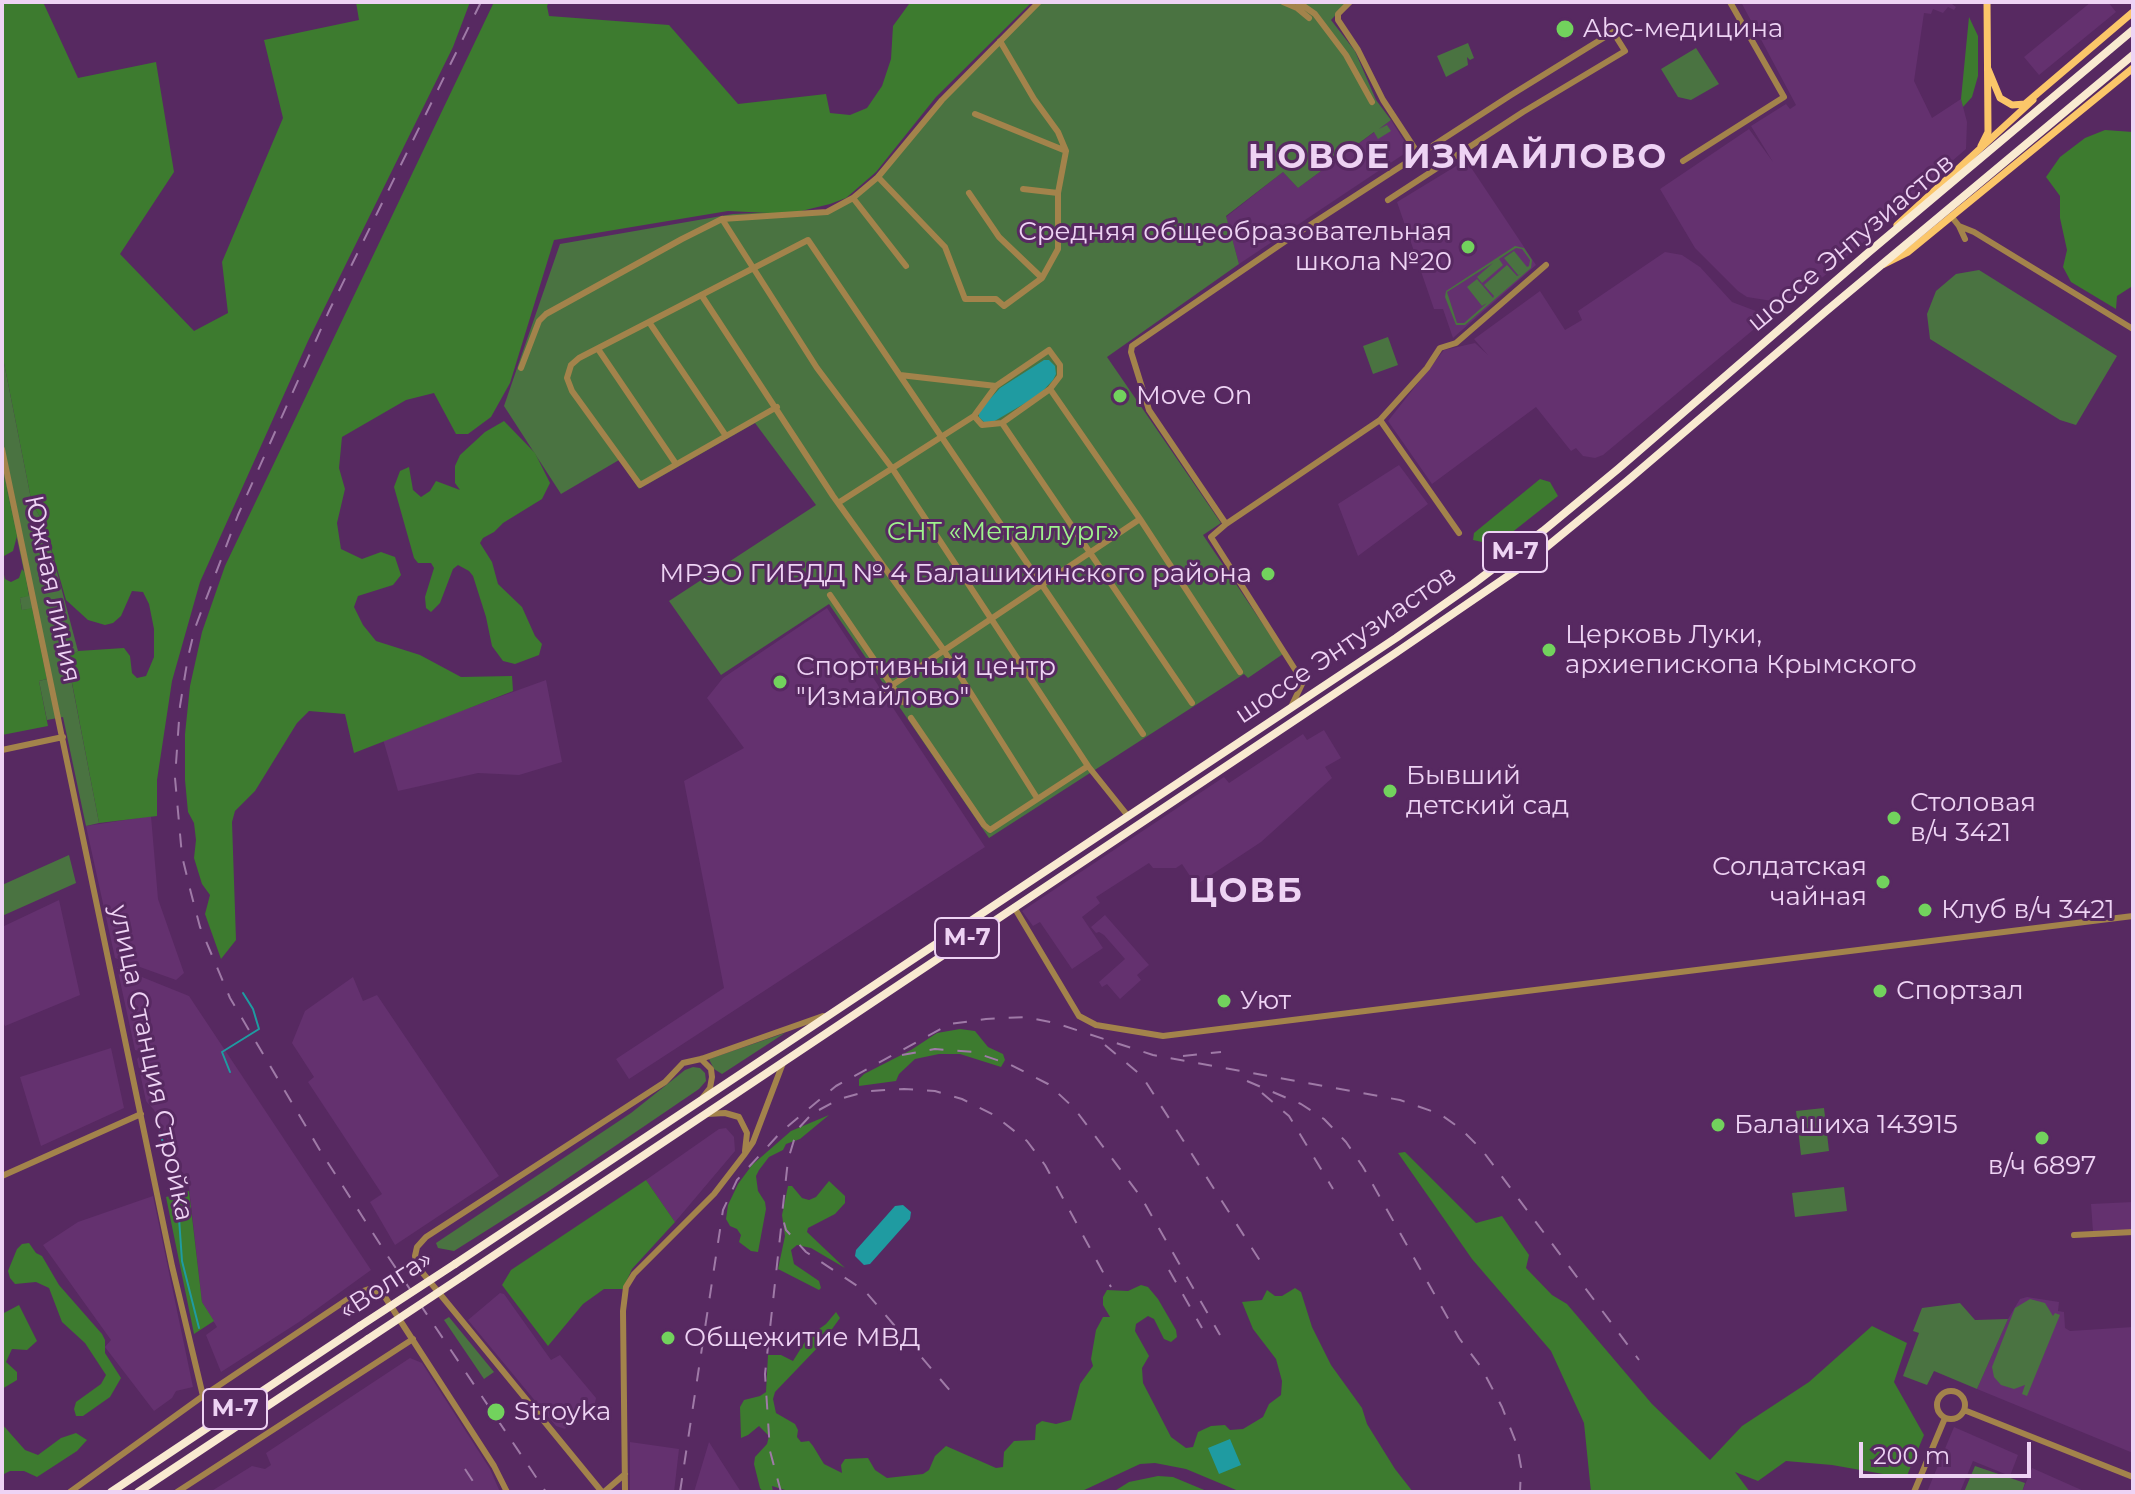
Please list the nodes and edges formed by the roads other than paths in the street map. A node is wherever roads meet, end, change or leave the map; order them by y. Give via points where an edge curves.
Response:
1 (1039, 2) edge
2 (1283, 2) edge
3 (1298, 2) edge
4 (1350, 2) edge
5 (1730, 2) edge
6 (1987, 2) edge
7 (2133, 12) edge
8 (1309, 18) dead end
9 (2133, 30) edge
10 (1000, 41) junction
11 (2133, 55) edge
12 (2133, 68) edge
13 (1988, 69) junction
14 (2033, 100) junction
15 (1372, 102) dead end
16 (975, 114) dead end
17 (1066, 151) junction
18 (1978, 152) junction
19 (1419, 155) junction
20 (1683, 161) dead end
21 (878, 177) junction
22 (1023, 189) dead end
23 (969, 193) dead end
24 (1058, 193) junction
25 (853, 198) junction
26 (1388, 200) dead end
27 (1951, 216) junction
28 (722, 219) junction
29 (1959, 226) junction
30 (1965, 239) dead end
31 (1869, 252) junction
32 (1546, 265) dead end
33 (1882, 265) junction
34 (906, 266) dead end
35 (754, 267) junction
36 (1042, 278) junction
37 (702, 296) junction
38 (649, 322) junction
39 (2133, 329) edge
40 (598, 349) junction
41 (521, 368) dead end
42 (899, 375) junction
43 (996, 386) junction
44 (1050, 389) junction
45 (777, 407) junction
46 (974, 416) junction
47 (1380, 420) junction
48 (1002, 423) junction
49 (940, 435) junction
50 (726, 436) junction
51 (2, 449) edge
52 (676, 464) junction
53 (892, 468) junction
54 (838, 503) junction
55 (1140, 519) junction
56 (1226, 524) junction
57 (1459, 533) dead end
58 (1090, 552) junction
59 (1042, 584) junction
60 (830, 595) dead end
61 (992, 617) junction
62 (943, 649) junction
63 (1240, 672) dead end
64 (888, 688) junction
65 (903, 702) dead end
66 (1192, 703) dead end
67 (1291, 707) junction
68 (911, 718) dead end
69 (1143, 734) dead end
70 (63, 737) junction
71 (2, 750) edge
72 (1088, 766) junction
73 (1037, 798) junction
74 (1128, 816) junction
75 (1014, 907) junction
76 (2133, 916) edge
77 (828, 1015) junction
78 (701, 1059) junction
79 (784, 1060) junction
80 (702, 1098) junction
81 (684, 1110) joint
82 (141, 1114) junction
83 (701, 1115) junction
84 (692, 1122) joint
85 (744, 1155) junction
86 (2, 1176) edge
87 (2133, 1232) edge
88 (2074, 1235) dead end
89 (413, 1339) junction
90 (203, 1396) junction
91 (1964, 1410) junction
92 (1945, 1418) junction
93 (625, 1474) junction
94 (2133, 1477) edge
95 (623, 1490) edge
96 (70, 1492) edge
97 (111, 1492) edge
98 (138, 1492) edge
99 (177, 1492) edge
100 (507, 1492) edge
101 (603, 1492) edge
102 (1914, 1492) edge

1 - 10 street
2 - 8 street
3 - 15 street via 1315,14 1341,49
4 - 19 street via 1338,20
5 - 20 street via 1784,97
6 - 13 main road
7 - 14 main road
9 - 31 highway, шоссе Энтузиастов / М-7
10 - 17 street
10 - 21 street
11 - 33 highway, шоссе Энтузиастов / М-7
12 - 27 main road
13 - 14 main road via 2004,101 2021,105
13 - 18 main road via 1988,132
14 - 18 main road
16 - 17 street
17 - 24 street
18 - 31 main road
19 - 26 street via 1613,32 1625,51
19 - 56 street via 1131,349 1149,410
21 - 25 street
21 - 36 street via 945,247 965,299 996,299 1004,306
22 - 24 street
23 - 36 street via 999,237
24 - 36 street via 1058,249
25 - 28 street via 827,212
25 - 34 street
27 - 29 street
27 - 33 main road via 1908,252
28 - 35 street
28 - 41 street via 546,314
29 - 30 street
29 - 39 street
31 - 67 highway, шоссе Энтузиастов / М-7 via 1543,531
32 - 47 street via 1456,343 1440,348
33 - 75 highway, шоссе Энтузиастов / М-7 via 1527,563
35 - 37 street
35 - 42 street via 808,240
35 - 53 street via 817,368
37 - 38 street
37 - 45 street
38 - 40 street
38 - 50 street
40 - 52 street
40 - 52 street via 571,365 567,378 572,391 640,485
42 - 43 street
42 - 49 street
43 - 44 street via 1049,350 1060,365 1060,376
43 - 46 street
44 - 48 street
44 - 55 street
45 - 50 street
45 - 54 street
46 - 48 street via 982,425
46 - 49 street
47 - 56 street
47 - 57 street
48 - 58 street
49 - 53 street
49 - 59 street
50 - 52 street
51 - 70 street, Южная линия
53 - 54 street
53 - 61 street
54 - 62 street
55 - 58 street
55 - 63 street
56 - 67 street via 1211,537 1303,682
58 - 59 street
58 - 66 street
59 - 61 street
59 - 69 street
60 - 64 street
61 - 62 street
61 - 72 street
62 - 64 street
62 - 73 street
64 - 65 street
67 - 74 highway, шоссе Энтузиастов / М-7
68 - 73 street via 960,795 990,830
70 - 71 street
70 - 82 street, улица Станция Стройка
72 - 73 street
72 - 74 street
74 - 77 highway, шоссе Энтузиастов / М-7
75 - 76 street via 1079,1016 1096,1025 1163,1036
75 - 79 highway, шоссе Энтузиастов / М-7
77 - 78 street
77 - 80 highway, шоссе Энтузиастов / М-7
78 - 80 street via 712,1077
78 - 101 street via 683,1063 665,1082 417,1247 417,1266
79 - 83 highway, шоссе Энтузиастов / М-7
79 - 85 street
80 - 81 highway, шоссе Энтузиастов / М-7
81 - 97 highway, «Волга» / М-7, bridge
82 - 86 street
82 - 90 street, улица Станция Стройка
83 - 84 highway, шоссе Энтузиастов / М-7
83 - 85 street via 739,1117 747,1133
84 - 98 highway, «Волга» / М-7, bridge
85 - 93 street via 626,1287
87 - 88 street
89 - 90 street via 385,1297 364,1290
89 - 99 street
89 - 100 street
90 - 96 street
91 - 92 street via 1954,1419
91 - 92 street via 1959,1393 1945,1392 1937,1402
91 - 94 street
92 - 102 street
93 - 95 street
93 - 101 street

